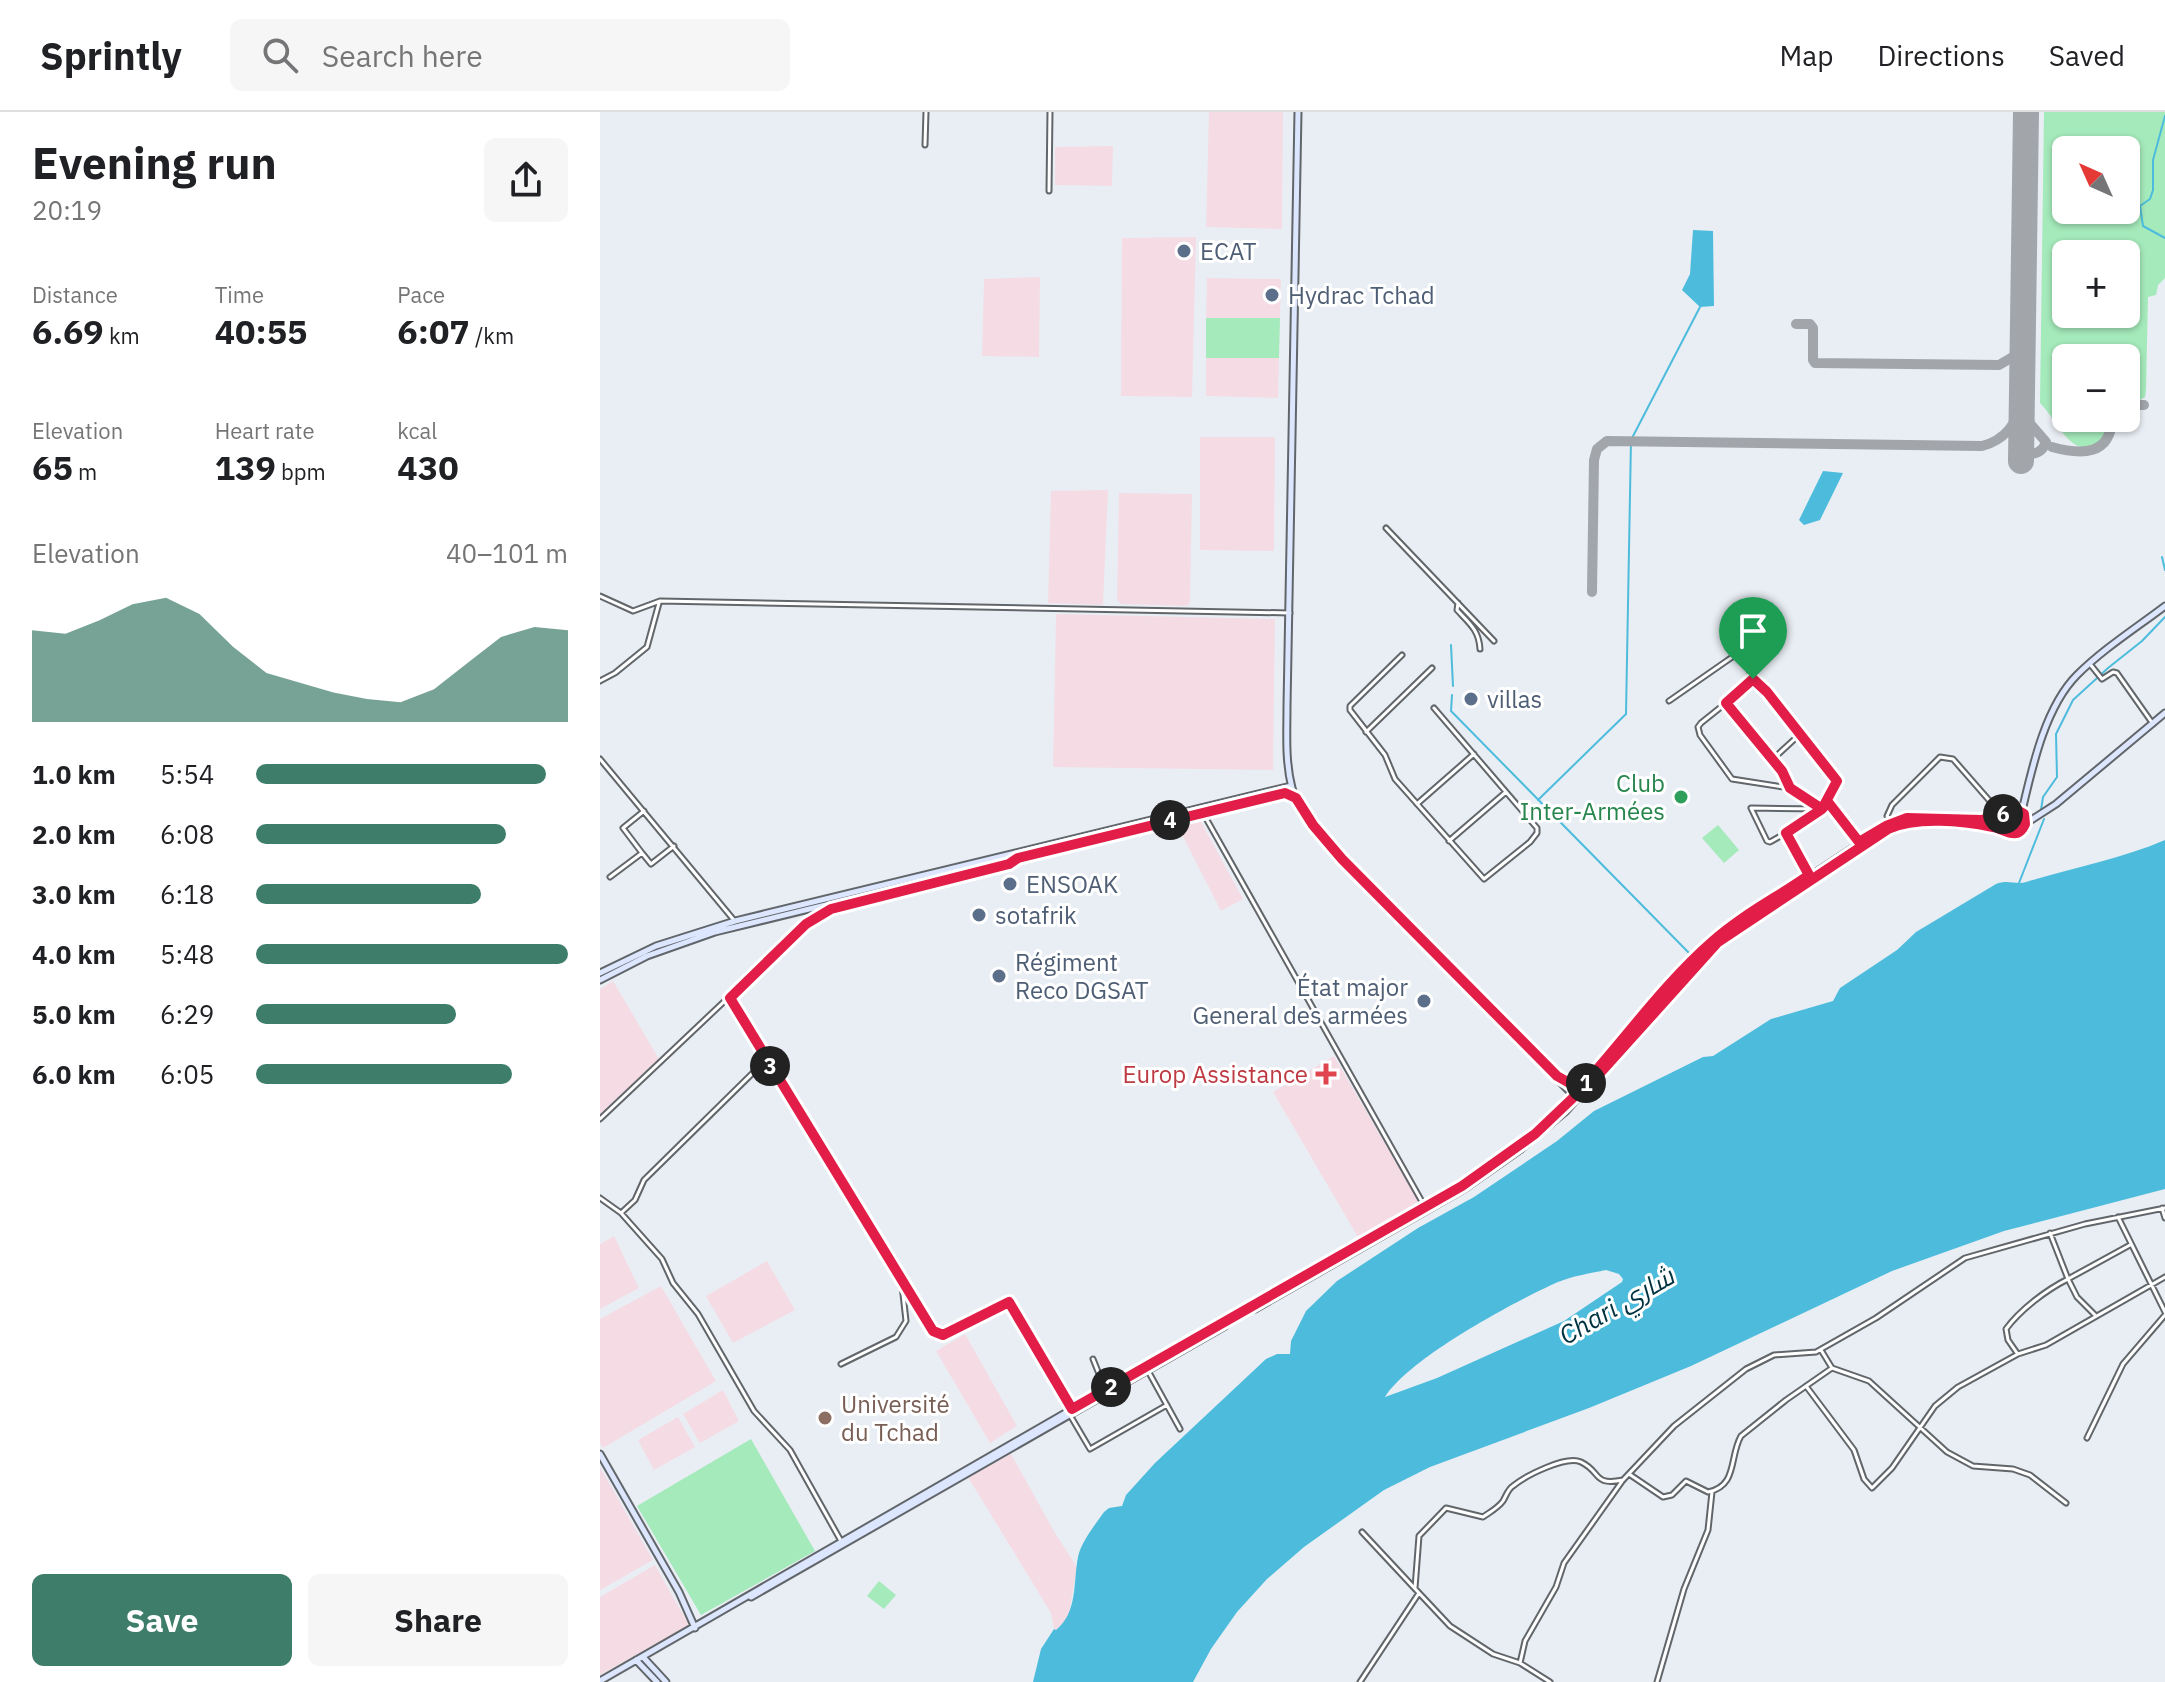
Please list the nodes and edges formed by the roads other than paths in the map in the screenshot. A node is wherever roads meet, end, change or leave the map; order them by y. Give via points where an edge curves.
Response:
1 (926, 112) edge
2 (1050, 112) edge
3 (1298, 112) edge
4 (925, 145) dead end
5 (1049, 191) dead end
6 (1386, 528) dead end
7 (600, 596) edge
8 (660, 601) junction
9 (1458, 603) junction
10 (2165, 606) edge
11 (1290, 613) junction
12 (1494, 641) dead end
13 (1480, 649) dead end
14 (1402, 655) dead end
15 (2090, 664) junction
16 (1432, 668) dead end
17 (1753, 679) junction
18 (600, 681) edge
19 (1669, 701) dead end
20 (1726, 703) junction
21 (1434, 708) dead end
22 (2165, 713) edge
23 (2153, 724) junction
24 (1366, 732) junction
25 (1800, 734) junction
26 (1474, 754) junction
27 (600, 759) edge
28 (1773, 759) junction
29 (1290, 778) junction
30 (2030, 782) junction
31 (1790, 788) junction
32 (1284, 790) junction
33 (1293, 792) junction
34 (1506, 792) junction
35 (1828, 802) junction
36 (1417, 804) junction
37 (2010, 808) junction
38 (1822, 809) junction
39 (1202, 810) junction
40 (644, 811) junction
41 (2023, 813) junction
42 (2002, 815) junction
43 (2037, 816) junction
44 (1893, 822) junction
45 (2025, 824) junction
46 (2003, 829) junction
47 (1786, 833) junction
48 (1449, 841) junction
49 (1859, 842) junction
50 (674, 846) junction
51 (642, 853) junction
52 (1018, 855) junction
53 (1813, 875) junction
54 (610, 877) dead end
55 (735, 921) junction
56 (600, 973) edge
57 (600, 980) edge
58 (730, 998) junction
59 (767, 1060) junction
60 (1586, 1082) junction
61 (1566, 1084) junction
62 (1582, 1091) junction
63 (1576, 1097) junction
64 (1566, 1105) junction
65 (600, 1119) edge
66 (600, 1198) edge
67 (1426, 1208) junction
68 (2164, 1208) edge
69 (621, 1213) junction
70 (2118, 1217) junction
71 (2165, 1218) edge
72 (2050, 1233) junction
73 (2130, 1245) junction
74 (2165, 1277) edge
75 (2068, 1279) junction
76 (902, 1282) junction
77 (2151, 1284) junction
78 (2165, 1313) edge
79 (2095, 1315) junction
80 (1821, 1350) junction
81 (2018, 1354) junction
82 (1093, 1359) dead end
83 (841, 1364) dead end
84 (1832, 1368) junction
85 (1147, 1369) junction
86 (1806, 1386) junction
87 (1105, 1390) junction
88 (1167, 1405) junction
89 (1071, 1412) junction
90 (1921, 1426) junction
91 (1180, 1429) dead end
92 (2087, 1438) dead end
93 (600, 1454) edge
94 (1629, 1474) junction
95 (1623, 1480) junction
96 (1712, 1492) junction
97 (2066, 1503) dead end
98 (885, 1518) junction
99 (1362, 1532) dead end
100 (841, 1541) junction
101 (1415, 1588) junction
102 (1419, 1593) junction
103 (695, 1628) junction
104 (640, 1660) junction
105 (1520, 1663) junction
106 (603, 1682) edge
107 (657, 1682) edge
108 (666, 1682) edge
109 (1360, 1682) edge
110 (1550, 1682) edge
111 (1657, 1682) edge

1 - 4 street
2 - 5 street
3 - 11 main road
6 - 9 street
7 - 8 street via 633,611
8 - 11 street
8 - 18 street via 647,647
9 - 12 street
9 - 13 street via 1457,610 1475,628
10 - 15 main road
11 - 29 main road
14 - 24 street via 1350,706
15 - 23 street via 2102,679 2117,673
15 - 30 main road via 2067,686 2051,713
16 - 24 street
17 - 19 street via 1738,653
17 - 20 street
17 - 25 street
20 - 28 street
20 - 31 street via 1698,727 1727,774 1738,781
21 - 26 street
22 - 23 main road
23 - 43 main road
24 - 36 street
25 - 28 street
25 - 35 street via 1837,779
26 - 34 street
26 - 36 street
27 - 40 street
28 - 31 street
29 - 32 main road
29 - 33 main road
30 - 37 main road
30 - 41 main road
31 - 38 street
32 - 33 main road
32 - 33 main road
32 - 39 main road
33 - 61 main road via 1342,859
34 - 48 street
34 - 48 street via 1537,828 1530,842 1484,879
35 - 38 street
35 - 49 street
36 - 48 street
37 - 41 main road
37 - 42 main road
38 - 47 street
38 - 47 street via 1751,808 1767,841
39 - 52 main road
39 - 67 street
40 - 50 street
40 - 51 street via 623,828
41 - 43 main road
41 - 45 main road
42 - 44 main road
42 - 44 street via 1953,759 1940,757 1892,805 1887,816
42 - 46 main road
43 - 45 main road
44 - 49 main road
45 - 46 main road via 2016,833
46 - 53 main road via 1902,823
47 - 53 street
49 - 53 main road
50 - 51 street via 651,864
50 - 55 street
51 - 54 street
52 - 55 main road
52 - 57 main road via 704,935
52 - 58 street via 1009,864 822,913
53 - 60 main road via 1709,945
53 - 62 main road via 1718,942
55 - 56 main road via 656,946
58 - 59 street
58 - 65 street
59 - 69 street via 644,1180 635,1200
59 - 76 street
60 - 61 main road
60 - 62 main road
61 - 62 main road
61 - 63 main road
61 - 64 main road
62 - 63 main road
63 - 64 main road
63 - 67 main road via 1545,1130 1497,1167
64 - 67 main road via 1511,1153
66 - 69 street
67 - 85 main road
68 - 70 street
68 - 71 street
69 - 100 street via 662,1259 754,1411 790,1450
70 - 72 street
70 - 73 street
72 - 75 street
72 - 80 street via 1965,1258
73 - 75 street
73 - 77 street
74 - 77 street
75 - 79 street
75 - 81 street via 2008,1326 2006,1334
76 - 83 street via 906,1321 896,1337
76 - 89 street via 933,1331 943,1335 1009,1302
77 - 78 street
77 - 79 street
78 - 92 street via 2123,1364
79 - 81 street via 2046,1345
80 - 84 street
80 - 94 street via 1774,1355 1746,1369 1674,1426
81 - 90 street via 1952,1392
82 - 87 street
84 - 86 street
84 - 90 street via 1869,1381
85 - 87 main road
85 - 88 street
85 - 89 main road
86 - 90 street via 1854,1450 1872,1488
86 - 96 street via 1741,1436 1732,1473
87 - 89 main road
88 - 89 street via 1090,1449
88 - 91 street
89 - 98 main road
90 - 97 street via 1961,1461 2030,1475
93 - 103 main road
94 - 95 street
94 - 96 street via 1663,1497 1686,1481
95 - 101 street via 1600,1481 1581,1462 1567,1460 1513,1486 1483,1517 1446,1508 1419,1536
95 - 105 street via 1564,1563 1525,1641
96 - 111 street via 1708,1530
98 - 100 main road
98 - 103 main road
99 - 101 street
100 - 103 main road
101 - 102 street
102 - 105 street via 1450,1626 1493,1654
102 - 109 street
103 - 104 main road
104 - 106 main road
104 - 107 main road
104 - 108 main road
105 - 110 street

